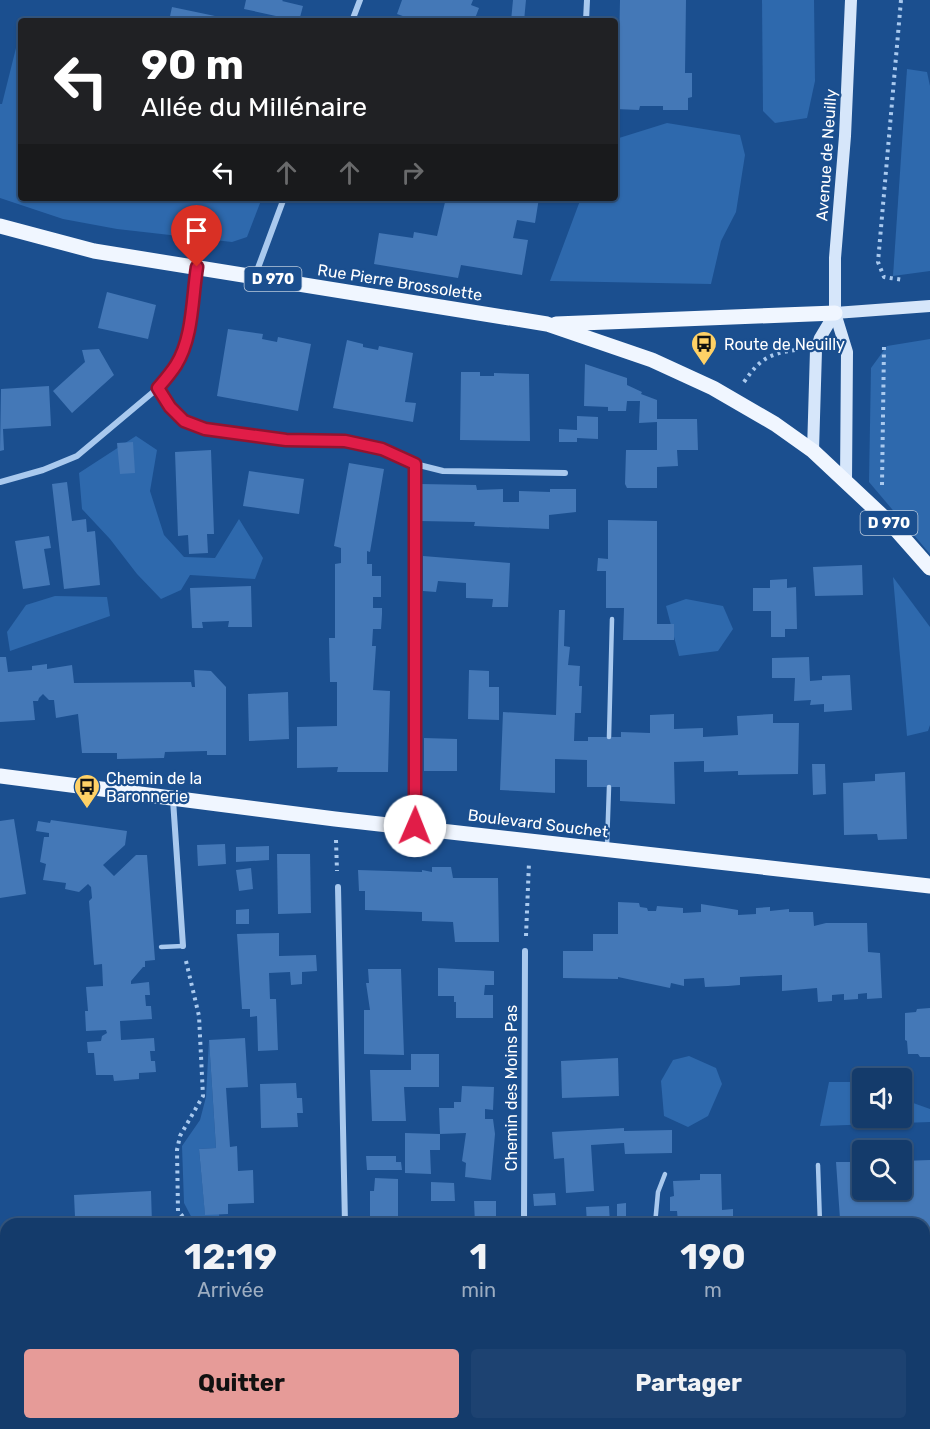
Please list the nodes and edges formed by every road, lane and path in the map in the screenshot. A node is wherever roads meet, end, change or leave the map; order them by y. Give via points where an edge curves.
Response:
1 (360, 0) edge
2 (587, 0) edge
3 (851, 0) edge
4 (901, 0) edge
5 (353, 18) edge
6 (586, 18) edge
7 (283, 201) edge
8 (0, 226) edge
9 (197, 267) junction
10 (255, 276) junction
11 (903, 280) dead end
12 (930, 306) edge
13 (835, 313) junction
14 (547, 324) junction
15 (884, 346) dead end
16 (796, 349) dead end
17 (744, 382) dead end
18 (158, 388) junction
19 (813, 451) junction
20 (415, 464) junction
21 (565, 473) dead end
22 (846, 481) junction
23 (0, 482) edge
24 (882, 516) junction
25 (930, 568) edge
26 (612, 619) dead end
27 (609, 737) dead end
28 (0, 776) edge
29 (609, 787) dead end
30 (173, 797) junction
31 (335, 819) junction
32 (415, 826) junction
33 (530, 840) junction
34 (607, 849) junction
35 (930, 886) edge
36 (338, 887) joint
37 (183, 946) junction
38 (161, 947) dead end
39 (525, 951) joint
40 (818, 1165) dead end
41 (665, 1174) dead end
42 (184, 1218) edge
43 (345, 1218) edge
44 (524, 1218) edge
45 (656, 1218) edge
46 (820, 1218) edge

1 - 5 street
2 - 6 street
3 - 13 main road, Avenue de Neuilly
4 - 11 path via 878,262 884,277
7 - 10 street
8 - 9 main road, Rue Pierre Brossolette / D 970 via 94,251
9 - 10 main road, Rue Pierre Brossolette / D 970
9 - 18 street via 183,350
10 - 14 main road, Rue Pierre Brossolette / D 970
12 - 13 main road
13 - 14 main road
13 - 19 main road, Avenue de Neuilly via 816,350
13 - 22 main road, Avenue de Neuilly via 847,351
14 - 19 main road, D 970 via 652,360 713,388
15 - 24 path
16 - 17 path via 774,352 758,363
18 - 20 street via 184,421 205,429 286,440 345,441 382,449
18 - 23 street via 77,456
19 - 22 main road, D 970
20 - 21 street via 443,471
20 - 32 street
22 - 24 main road, D 970
24 - 25 main road, D 970
26 - 27 lane
28 - 30 main road, Boulevard Souchet
29 - 34 lane
30 - 31 main road, Boulevard Souchet
30 - 37 street
31 - 32 main road, Boulevard Souchet
31 - 36 path
32 - 33 main road, Boulevard Souchet
33 - 34 main road, Boulevard Souchet
33 - 39 path
34 - 35 main road, Boulevard Souchet
36 - 43 street
37 - 38 lane
37 - 42 path via 199,1016 203,1096 180,1136 177,1150 178,1211
39 - 44 street, Chemin des Moins Pas
40 - 46 lane
41 - 45 lane via 658,1192

